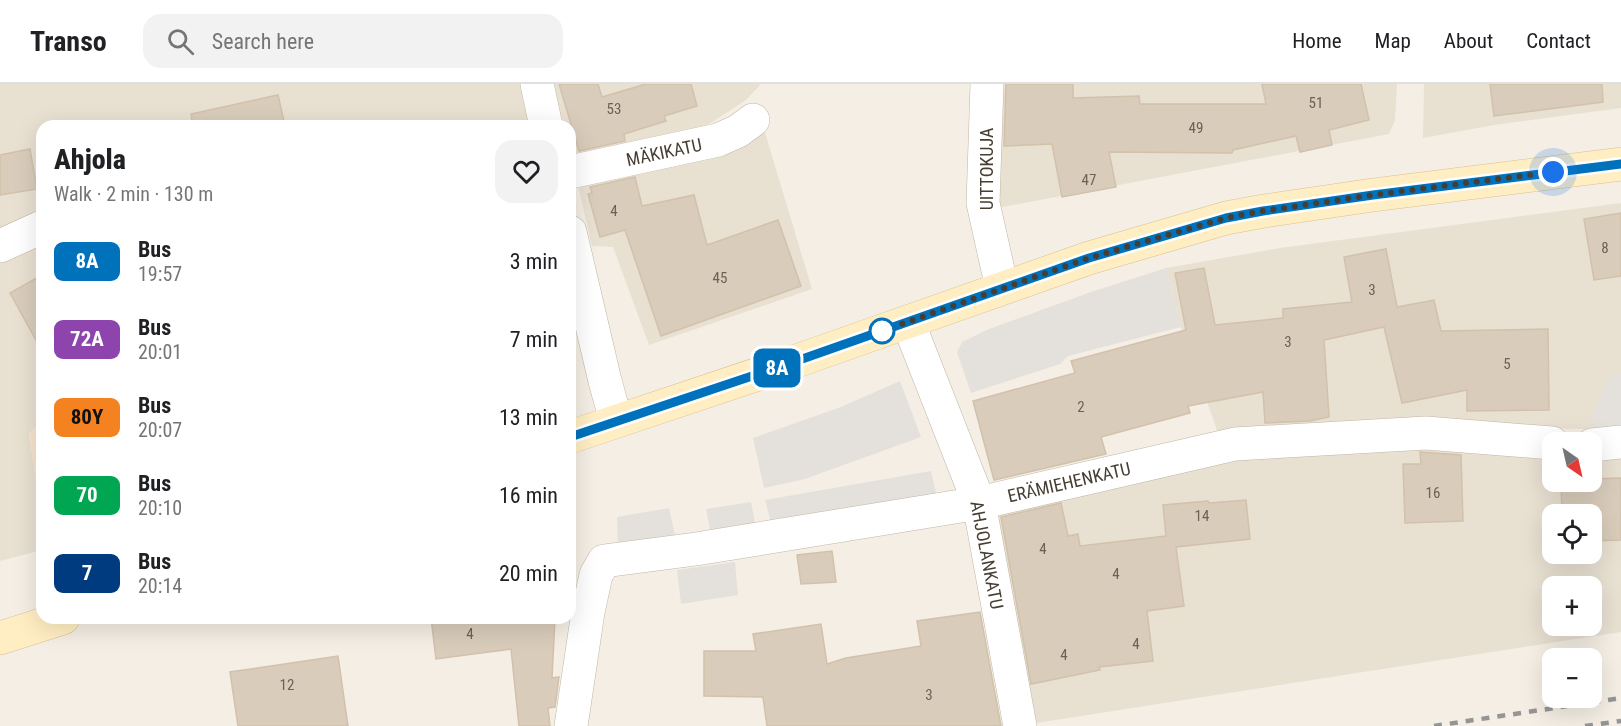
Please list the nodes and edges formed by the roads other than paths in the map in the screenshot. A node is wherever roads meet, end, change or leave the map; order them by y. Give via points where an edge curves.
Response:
1 (537, 84) edge
2 (987, 84) edge
3 (545, 120) edge
4 (753, 120) dead end
5 (1621, 164) edge
6 (576, 171) edge
7 (36, 231) edge
8 (0, 246) edge
9 (576, 258) edge
10 (1002, 288) junction
11 (908, 322) junction
12 (616, 421) junction
13 (576, 435) edge
14 (1542, 441) edge
15 (1621, 442) edge
16 (1602, 444) edge
17 (979, 503) junction
18 (44, 624) edge
19 (0, 638) edge
20 (571, 726) edge
21 (1020, 726) edge

1 - 3 street
2 - 10 street, UITTOKUJA via 983,203
4 - 6 street, MÄKIKATU via 718,140
5 - 10 main road via 1226,218
7 - 8 street
9 - 12 street
10 - 11 main road
11 - 12 main road
11 - 17 street, AHJOLANKATU
12 - 13 main road
14 - 17 street, ERÄMIEHENKATU via 1426,434 1235,444
15 - 16 street
17 - 20 street, ERÄMIEHENKATU via 604,561 596,575 588,612
17 - 21 street, AHJOLANKATU
18 - 19 main road

